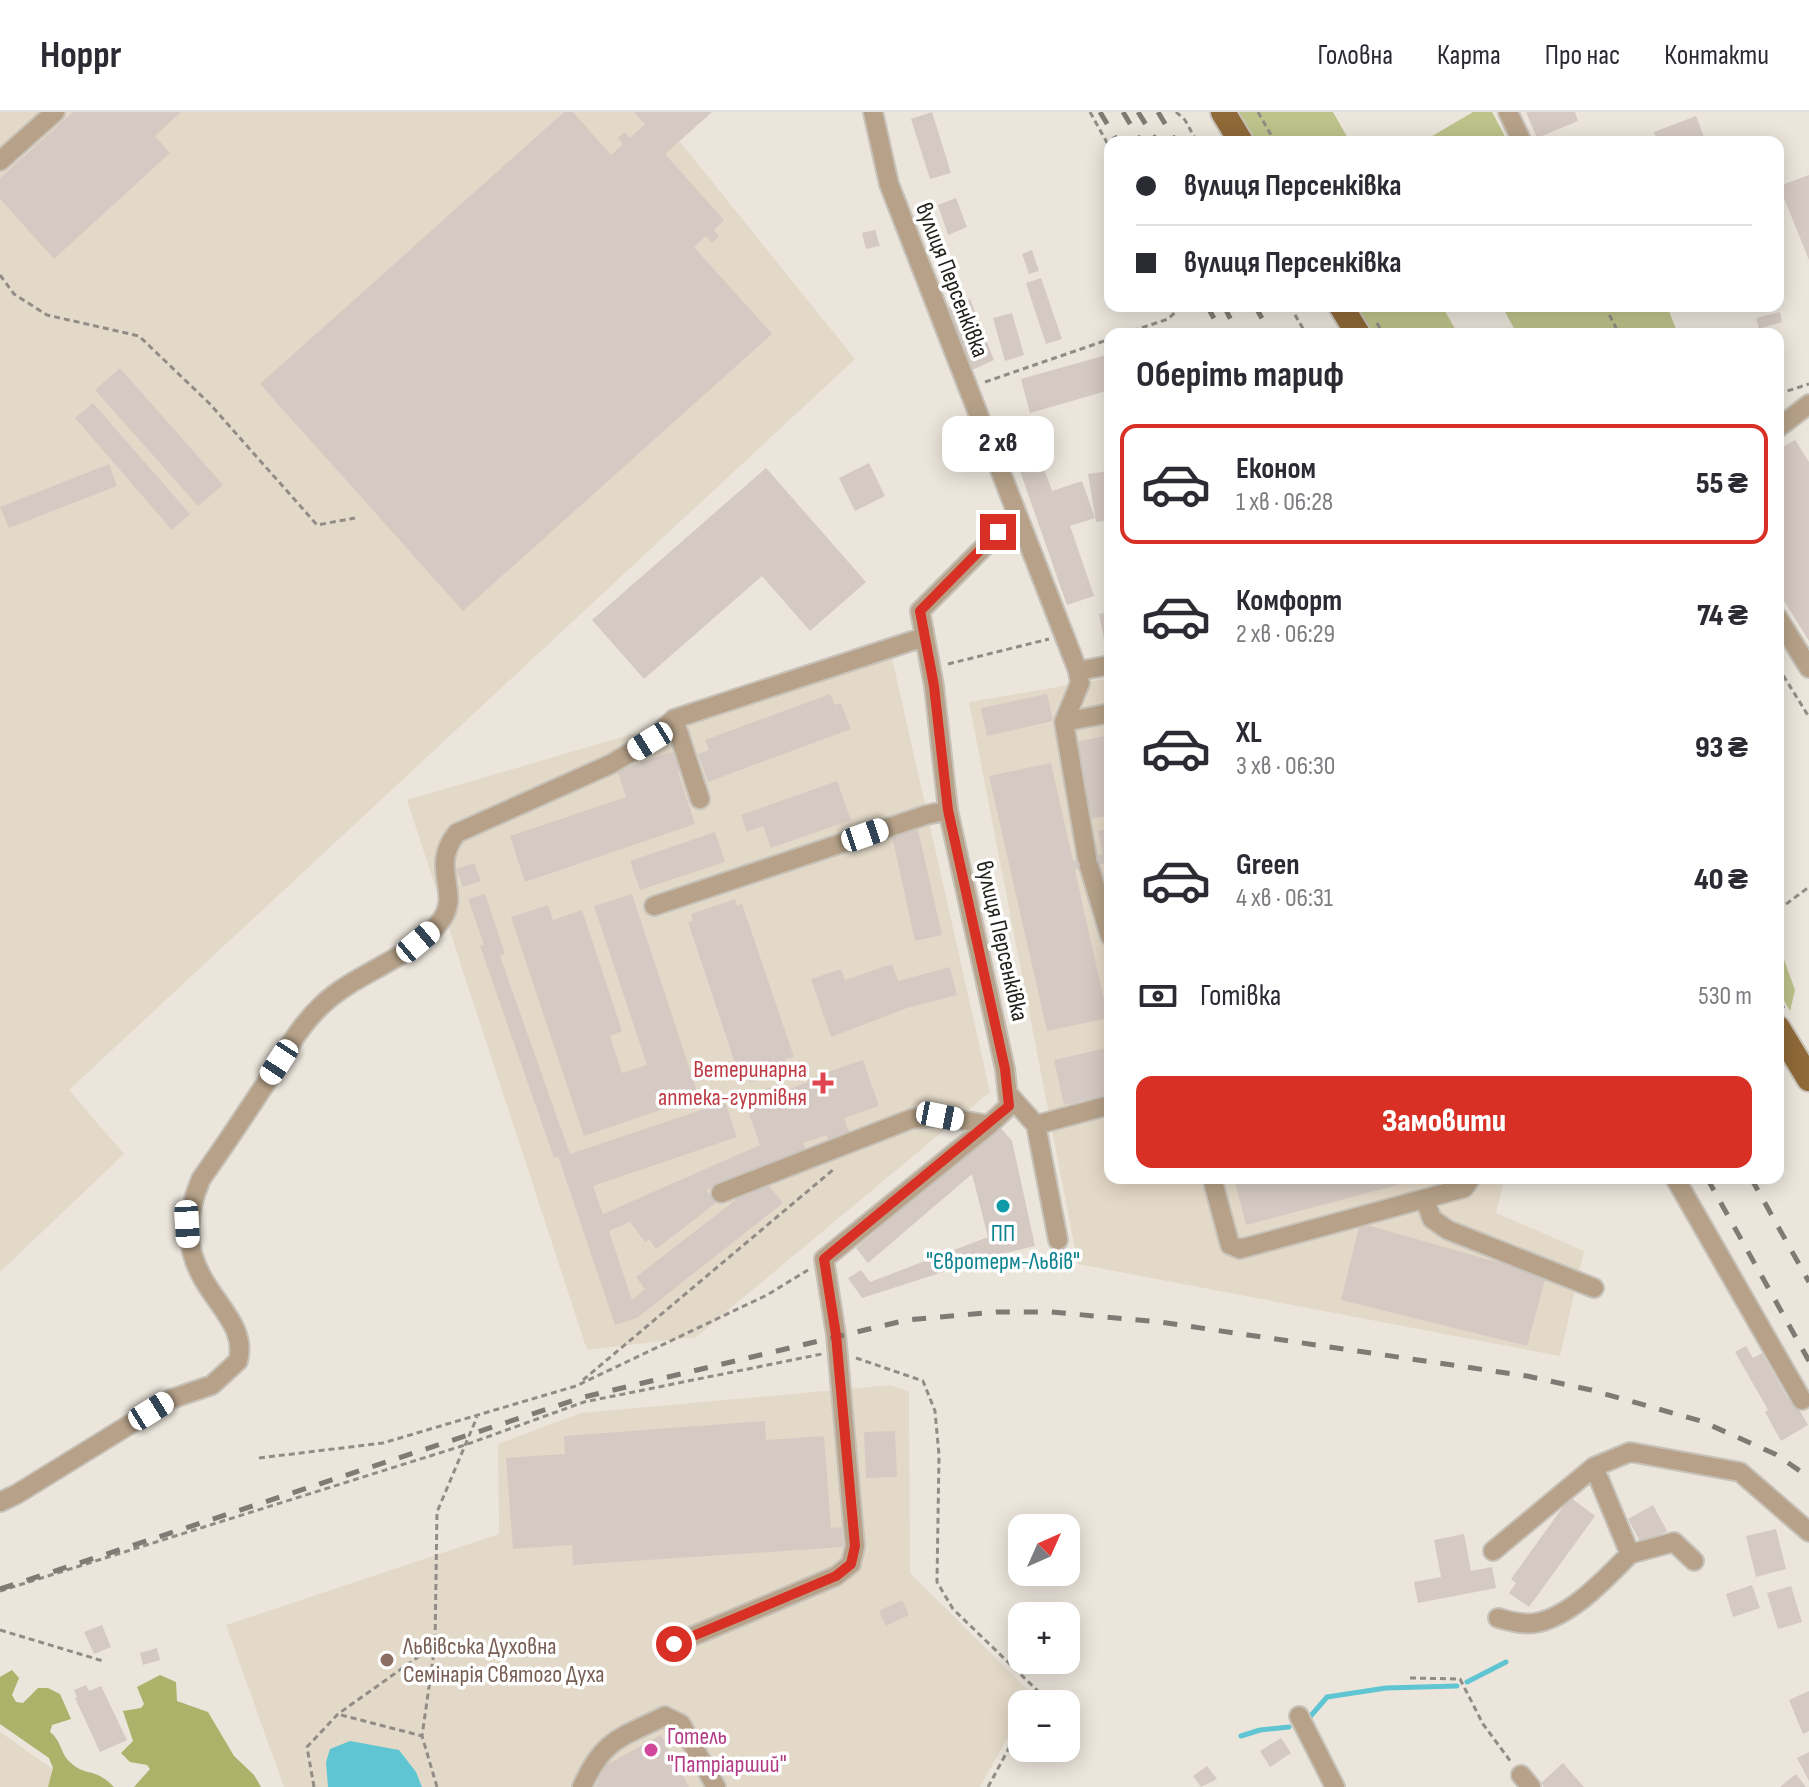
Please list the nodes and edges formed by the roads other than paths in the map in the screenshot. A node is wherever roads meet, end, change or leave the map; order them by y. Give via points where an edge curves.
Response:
1 (55, 112) edge
2 (873, 112) edge
3 (1223, 112) edge
4 (1508, 112) edge
5 (1237, 136) edge
6 (1519, 136) edge
7 (0, 161) edge
8 (1807, 410) edge
9 (1784, 424) edge
10 (1017, 514) junction
11 (1784, 628) edge
12 (924, 637) junction
13 (1104, 666) edge
14 (1809, 668) edge
15 (1078, 671) junction
16 (1104, 714) edge
17 (674, 719) junction
18 (1064, 722) junction
19 (700, 799) dead end
20 (948, 810) junction
21 (1104, 901) edge
22 (654, 906) dead end
23 (1784, 1038) edge
24 (1809, 1079) edge
25 (1010, 1096) junction
26 (1104, 1107) edge
27 (989, 1125) junction
28 (1036, 1125) junction
29 (1214, 1184) edge
30 (1467, 1184) edge
31 (1678, 1184) edge
32 (721, 1193) dead end
33 (1425, 1199) junction
34 (1058, 1240) dead end
35 (1594, 1288) dead end
36 (1802, 1400) dead end
37 (1594, 1467) junction
38 (0, 1502) edge
39 (1809, 1532) edge
40 (1493, 1551) dead end
41 (1630, 1554) junction
42 (1694, 1561) dead end
43 (1498, 1618) dead end
44 (674, 1644) dead end
45 (1299, 1716) dead end
46 (582, 1787) edge
47 (716, 1787) edge
48 (1335, 1787) edge

1 - 7 street
2 - 10 street, вулиця Персенківка via 889,184
3 - 5 main road
4 - 6 street
8 - 9 street
10 - 12 street, вулиця Персенківка via 923,607
10 - 15 street
11 - 14 street
12 - 17 street
12 - 20 street, вулиця Персенківка
13 - 15 street
15 - 18 street via 1080,683
16 - 18 street
17 - 19 street
17 - 38 street via 611,764 457,833 445,854 449,901 440,921 403,953 334,993 313,1014 201,1179 191,1203 187,1224 193,1261 239,1338 238,1361 212,1385 171,1399
18 - 21 street via 1088,862
20 - 22 street
20 - 25 street, вулиця Персенківка
23 - 24 main road
25 - 27 street via 1009,1106
25 - 28 street
26 - 28 street
27 - 32 street via 940,1116 920,1118
27 - 44 street via 824,1259 855,1546 851,1564 836,1576
28 - 34 street
29 - 33 street via 1235,1249
30 - 33 street
31 - 36 street
33 - 35 street via 1432,1219 1448,1230
37 - 39 street via 1630,1452 1740,1472
37 - 40 street
37 - 41 street
41 - 42 street via 1674,1542
41 - 43 street via 1549,1618 1517,1623
45 - 48 street
46 - 47 street via 594,1760 610,1743 665,1716 681,1724

